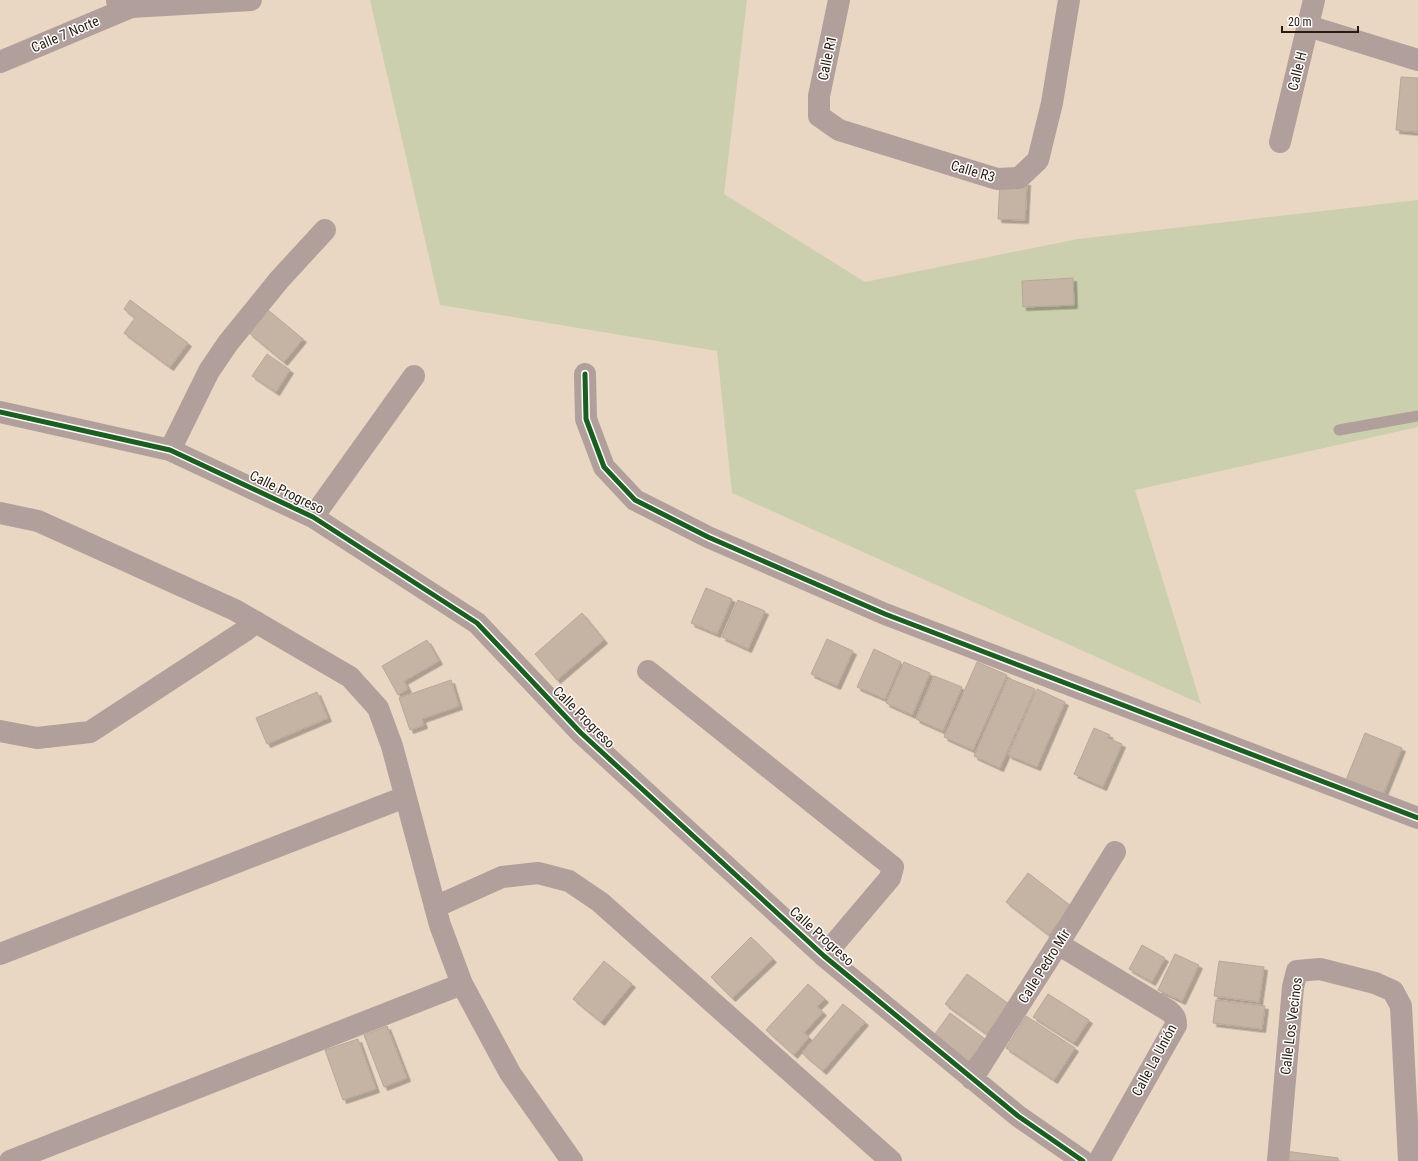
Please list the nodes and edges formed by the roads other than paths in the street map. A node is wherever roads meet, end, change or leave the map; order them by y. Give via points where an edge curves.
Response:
1 (251, 0) edge
2 (839, 0) edge
3 (1069, 0) edge
4 (1314, 0) edge
5 (122, 4) edge
6 (1308, 26) junction
7 (1418, 60) edge
8 (0, 62) edge
9 (819, 116) joint
10 (1280, 142) dead end
11 (325, 230) dead end
12 (585, 374) dead end
13 (414, 376) dead end
14 (0, 412) edge
15 (1418, 416) edge
16 (1339, 430) dead end
17 (170, 450) junction
18 (0, 513) edge
19 (313, 517) junction
20 (256, 622) junction
21 (648, 672) dead end
22 (0, 731) edge
23 (405, 797) junction
24 (1418, 818) edge
25 (1115, 852) dead end
26 (435, 907) junction
27 (1058, 944) junction
28 (0, 954) edge
29 (824, 956) junction
30 (462, 984) junction
31 (972, 1079) junction
32 (10, 1161) edge
33 (572, 1161) edge
34 (891, 1161) edge
35 (1083, 1161) edge
36 (1099, 1161) edge
37 (1278, 1161) edge
38 (1409, 1161) edge

1 - 5 street, Calle 7 Norte
2 - 9 street, Calle R1 via 819,96
3 - 9 street, Calle R3 via 1052,103 1038,160 1019,178 998,179 839,130
4 - 6 street, Calle H
5 - 8 street, Calle 7 Norte
6 - 7 street
6 - 10 street, Calle H
11 - 17 street via 279,280 228,343 209,371
12 - 24 street via 586,419 601,460 604,467 635,500 708,537 885,614
13 - 19 street
14 - 17 street, Calle Progreso
15 - 16 lane
17 - 19 street, Calle Progreso
18 - 20 street via 38,521 235,610
19 - 29 street, Calle Progreso via 477,623 581,733
20 - 22 street via 90,732 37,738
20 - 23 street via 350,677 378,708 392,746
21 - 29 street via 893,867 890,878
23 - 26 street
23 - 28 street
25 - 27 street, Calle Pedro Mir
26 - 30 street
26 - 34 street via 502,877 538,873 569,881 600,902
27 - 31 street, Calle Pedro Mir
27 - 36 street, Calle La Unión via 1169,1011 1176,1020 1176,1025
29 - 31 street, Calle Progreso
30 - 32 street
30 - 33 street via 510,1073
31 - 35 street, Calle Progreso via 1018,1116
37 - 38 street, Calle Los Vecinos via 1293,987 1297,971 1320,969 1375,983 1393,991 1402,1006

